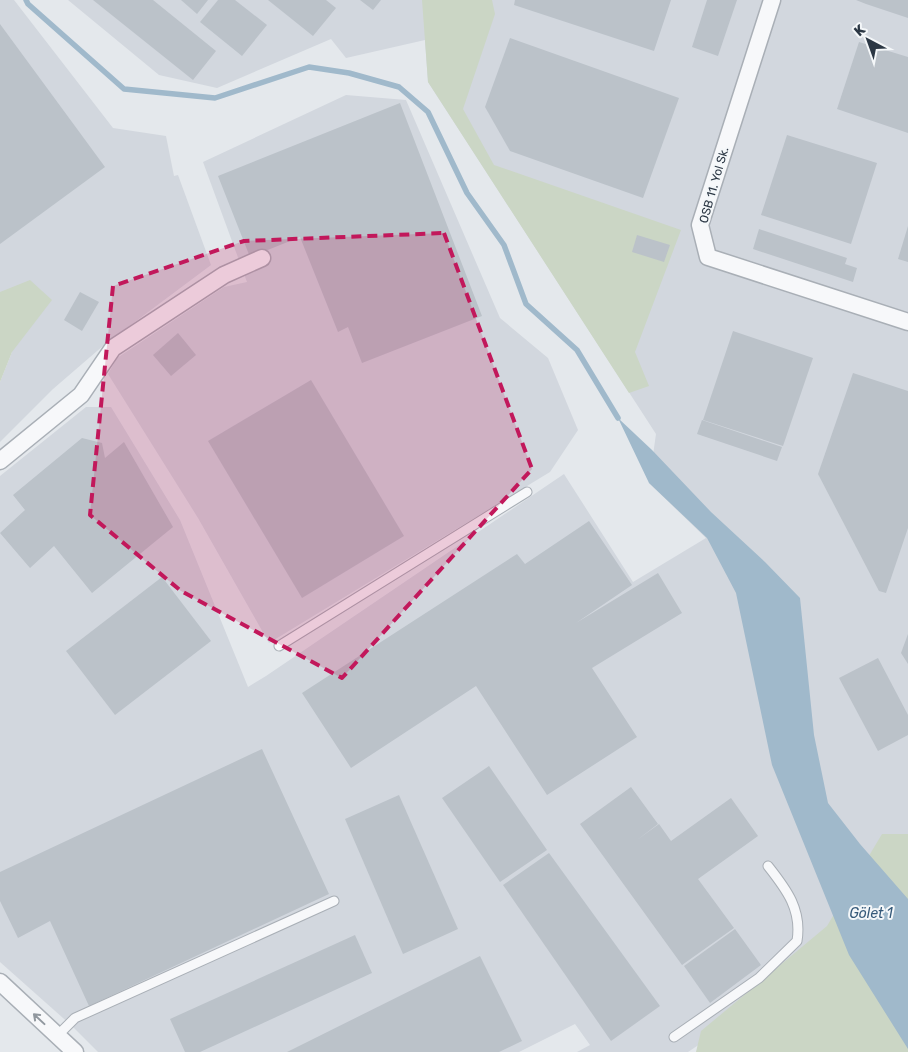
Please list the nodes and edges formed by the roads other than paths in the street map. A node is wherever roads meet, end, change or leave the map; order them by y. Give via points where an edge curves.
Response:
1 (772, 0) edge
2 (262, 258) dead end
3 (908, 322) edge
4 (0, 461) edge
5 (527, 492) dead end
6 (279, 646) dead end
7 (768, 866) dead end
8 (334, 901) dead end
9 (0, 982) edge
10 (57, 1036) junction
11 (674, 1037) dead end
12 (75, 1052) edge

1 - 3 street, OSB 11. Yol Sk. via 700,225 708,257
2 - 4 street via 224,275 113,348 81,395
5 - 6 lane
7 - 11 lane via 794,907 798,920 797,941 759,978
8 - 10 lane via 75,1018
10 -> 9 street
10 - 12 street

